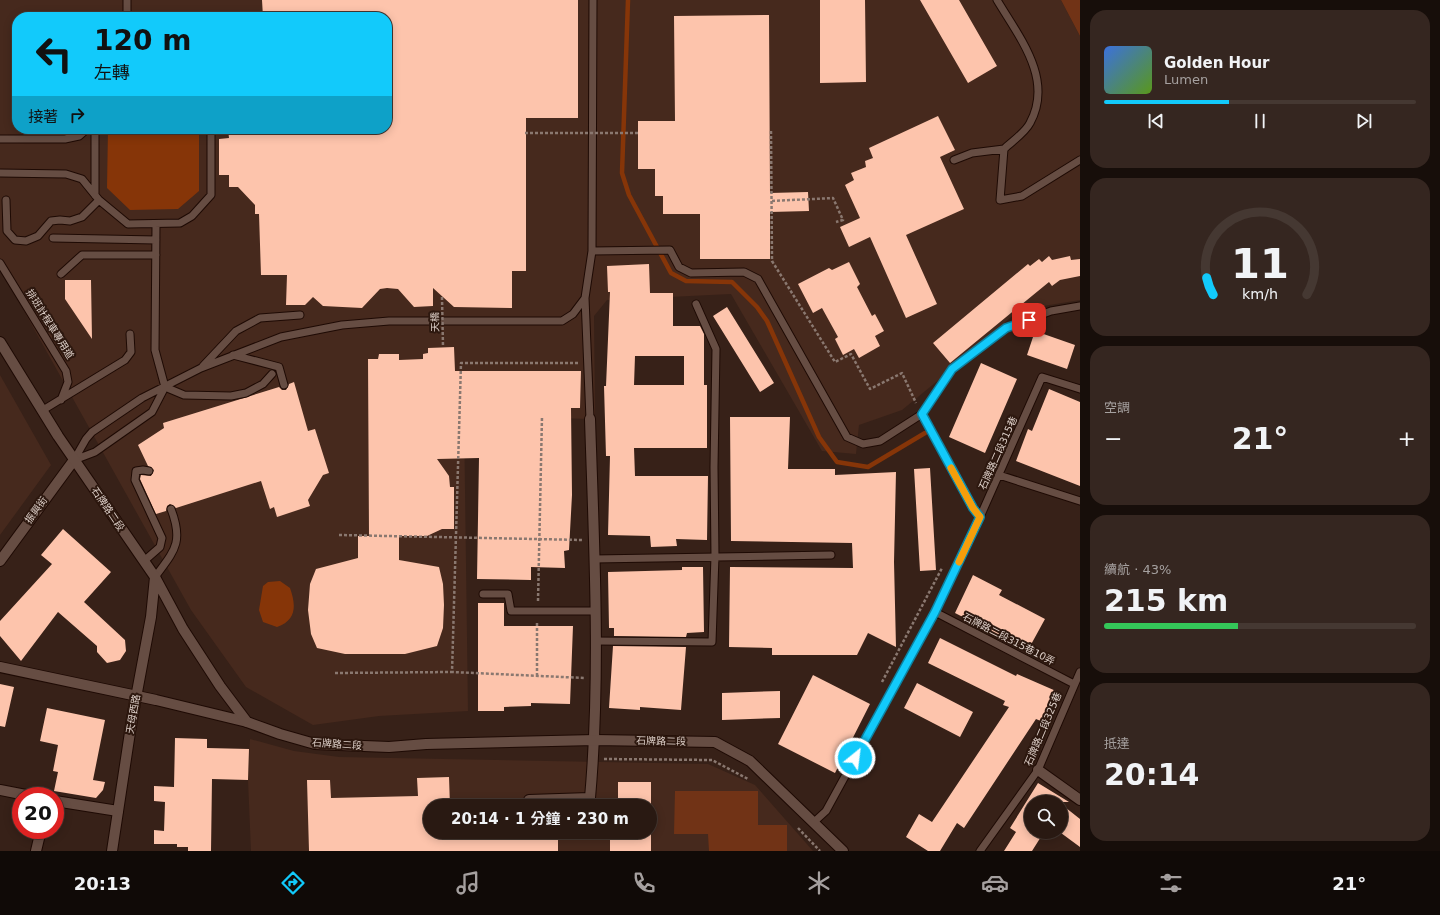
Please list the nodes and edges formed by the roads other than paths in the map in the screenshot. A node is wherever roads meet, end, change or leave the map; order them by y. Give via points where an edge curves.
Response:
1 (127, 0) edge
2 (593, 0) edge
3 (997, 0) edge
4 (127, 12) edge
5 (81, 134) edge
6 (95, 134) edge
7 (211, 134) edge
8 (0, 139) edge
9 (1004, 149) junction
10 (954, 160) dead end
11 (1080, 160) edge
12 (0, 174) edge
13 (97, 197) junction
14 (6, 200) dead end
15 (156, 224) junction
16 (53, 238) dead end
17 (156, 240) junction
18 (592, 251) junction
19 (156, 255) junction
20 (0, 263) edge
21 (61, 274) dead end
22 (585, 298) junction
23 (696, 304) dead end
24 (1080, 306) edge
25 (300, 315) dead end
26 (130, 334) dead end
27 (0, 342) edge
28 (233, 355) junction
29 (201, 368) junction
30 (272, 374) dead end
31 (284, 385) dead end
32 (165, 387) junction
33 (1080, 389) edge
34 (61, 400) junction
35 (43, 410) junction
36 (922, 414) junction
37 (590, 419) joint
38 (74, 460) junction
39 (149, 471) dead end
40 (999, 475) junction
41 (1080, 501) edge
42 (171, 509) dead end
43 (980, 517) junction
44 (831, 555) dead end
45 (715, 556) junction
46 (594, 559) junction
47 (0, 561) edge
48 (144, 561) junction
49 (155, 577) junction
50 (483, 594) dead end
51 (594, 611) junction
52 (935, 612) junction
53 (594, 641) junction
54 (0, 667) edge
55 (1080, 672) edge
56 (1074, 684) junction
57 (136, 696) junction
58 (247, 722) junction
59 (595, 740) junction
60 (1038, 770) junction
61 (0, 790) edge
62 (12, 792) edge
63 (560, 799) edge
64 (1080, 800) edge
65 (64, 802) edge
66 (118, 811) junction
67 (814, 822) junction
68 (39, 839) edge
69 (36, 851) edge
70 (112, 851) edge
71 (843, 851) edge
72 (980, 851) edge

1 - 4 lane
2 - 18 lane
3 - 9 lane via 1034,63 1039,96 1030,124
5 - 8 lane via 65,138
6 - 13 lane
7 - 15 lane via 210,195 192,216 180,223
9 - 10 lane via 972,153
9 - 11 lane via 1000,200 1022,196
12 - 13 lane via 66,174 82,180
13 - 14 lane via 82,217 70,221 51,221 38,236 26,241 15,240 7,231
13 - 15 lane via 128,224
15 - 17 lane
16 - 17 lane
17 - 19 lane
18 - 22 lane
18 - 36 lane via 670,250 679,267 691,273 744,272 758,278 846,437 862,444 880,441
19 - 21 lane via 82,255
19 - 32 lane via 155,350
20 - 34 lane, 排班計程車專用道 via 66,371 68,382
22 - 28 lane via 573,314 562,321 389,321 342,325 281,336
22 - 37 lane
23 - 45 lane via 716,349
24 - 36 lane via 1051,311 1006,328 952,369
25 - 29 lane via 260,318 236,331
26 - 34 lane via 132,352 125,360
27 - 35 street, 石牌路二段
28 - 29 lane
28 - 31 lane via 279,367
29 - 32 lane
30 - 32 lane via 263,384 246,394 231,396 184,395
32 - 38 lane via 142,398 92,432
32 - 38 lane via 152,412 95,452
33 - 40 lane, 石牌路二段315巷 via 1042,377
34 - 35 lane
35 - 38 street, 石牌路二段
36 - 43 lane
37 - 46 street
38 - 47 street, 振興街
38 - 48 street, 石牌路二段
39 - 48 lane via 136,471 135,480 162,538 160,547
40 - 41 lane
40 - 43 lane, 石牌路二段315巷
42 - 49 lane via 178,536 174,551
43 - 52 lane, 石牌路二段315巷
44 - 45 lane
45 - 46 lane
45 - 53 lane via 712,642
46 - 51 street
48 - 49 street, 石牌路二段
49 - 57 street, 天母西路 via 151,617
49 - 58 street, 石牌路二段 via 187,636
50 - 51 lane via 508,594 510,611
51 - 53 street
52 - 56 lane, 石牌路二段315巷10弄
52 - 67 lane, 石牌路二段315巷 via 826,810
53 - 59 street
54 - 57 street
55 - 56 lane, 石牌路二段325巷
56 - 60 lane, 石牌路二段325巷
57 - 58 street
57 - 66 street, 天母西路
58 - 59 street, 石牌路二段 via 280,734 322,744 389,747
59 - 63 street via 590,798
59 - 67 street, 石牌路二段 via 715,742 750,761
60 - 64 street
60 - 72 lane, 石牌路二段325巷
61 - 62 street
65 - 66 street
66 - 70 street, 天母西路
67 - 71 street, 石牌路二段
68 - 69 street

